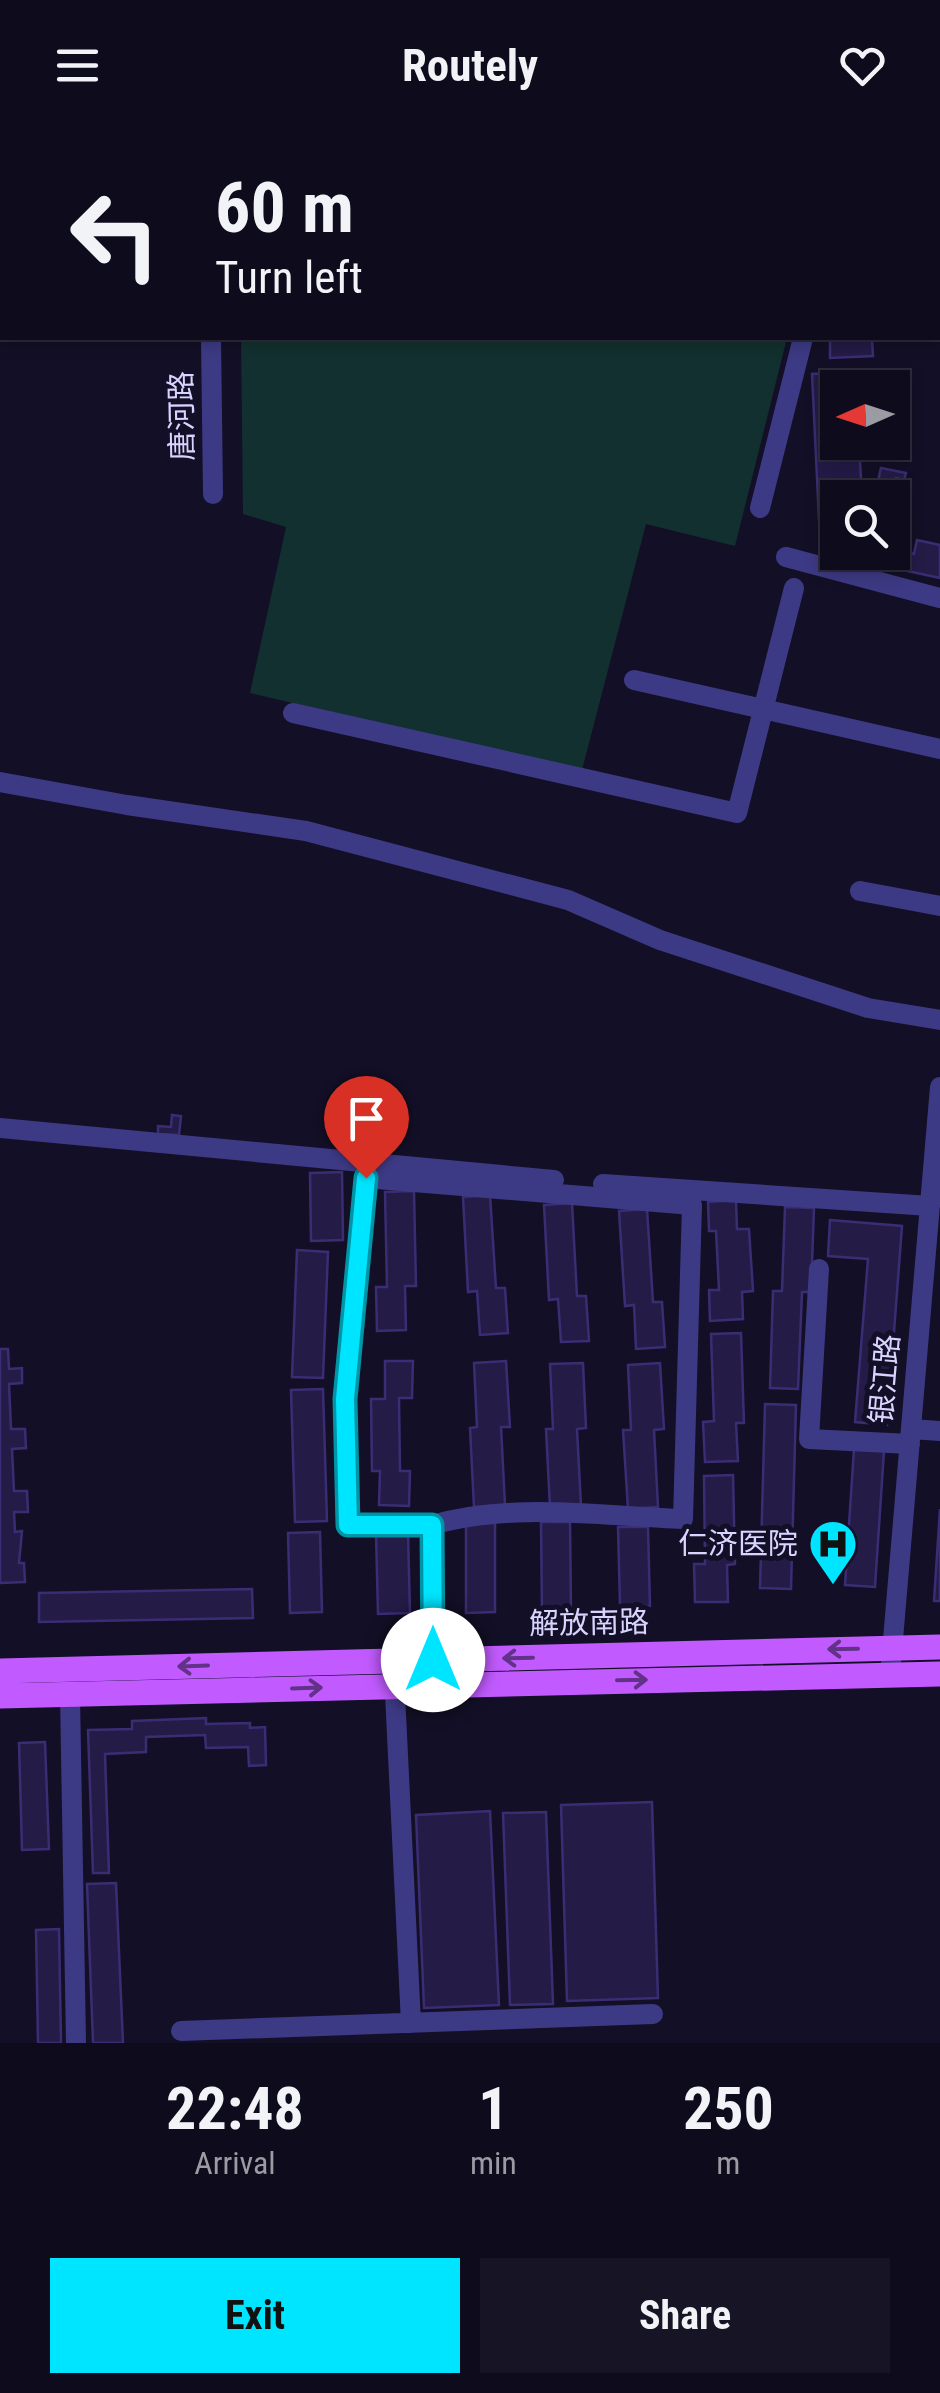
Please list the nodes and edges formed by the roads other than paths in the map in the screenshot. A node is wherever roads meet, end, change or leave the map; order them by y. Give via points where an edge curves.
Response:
1 (212, 340) edge
2 (802, 340) edge
3 (213, 494) dead end
4 (760, 508) dead end
5 (786, 557) dead end
6 (794, 588) dead end
7 (940, 598) edge
8 (634, 680) dead end
9 (763, 709) junction
10 (293, 713) dead end
11 (940, 749) edge
12 (0, 782) edge
13 (860, 890) dead end
14 (940, 906) edge
15 (940, 1020) edge
16 (940, 1087) edge
17 (0, 1128) edge
18 (930, 1206) junction
19 (819, 1269) dead end
20 (940, 1431) edge
21 (910, 1437) junction
22 (432, 1525) junction
23 (940, 1647) edge
24 (892, 1648) junction
25 (433, 1660) junction
26 (0, 1671) edge
27 (394, 1673) junction
28 (940, 1674) edge
29 (890, 1675) junction
30 (70, 1695) junction
31 (0, 1696) edge
32 (652, 2014) dead end
33 (411, 2023) junction
34 (181, 2032) dead end
35 (76, 2043) edge

1 - 3 street, 唐河路
2 - 4 street
5 - 7 street
6 - 9 street
8 - 9 street
9 - 10 street via 737,812
9 - 11 street
12 - 15 street via 306,831 568,900 660,940 868,1008
13 - 14 street
16 - 18 street, 银江路
17 - 18 street
18 - 21 street, 银江路
19 - 21 street via 810,1439
20 - 21 street
21 - 24 street, 银江路
22 - 22 street via 495,1512 683,1519 692,1205 366,1178 345,1399 348,1525
22 - 25 street
23 - 24 main road, 解放南路
24 -> 25 main road, 解放南路
24 - 29 street, 银江路
25 - 27 main road, 解放南路
27 -> 26 main road, 解放南路
27 -> 29 main road, 解放南路
30 -> 27 main road, 解放南路
27 - 33 street
28 - 29 main road, 解放南路
30 - 31 main road, 解放南路
30 - 35 street
32 - 33 street
33 - 34 street

